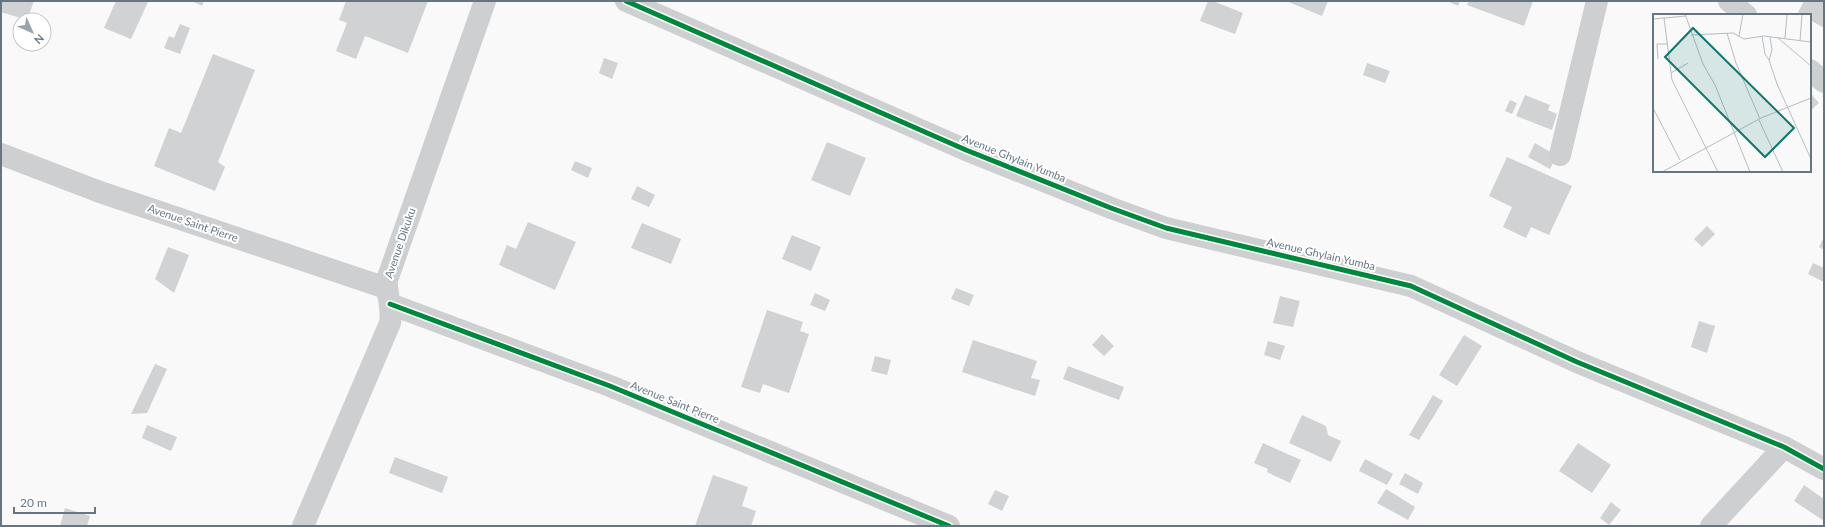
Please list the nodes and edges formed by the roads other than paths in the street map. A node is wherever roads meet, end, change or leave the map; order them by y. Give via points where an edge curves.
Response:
1 (485, 1) edge
2 (626, 1) edge
3 (1597, 1) edge
4 (1729, 1) edge
5 (1745, 14) edge
6 (1811, 71) edge
7 (1824, 82) edge
8 (1, 154) edge
9 (1560, 155) dead end
10 (388, 296) junction
11 (1784, 447) junction
12 (1824, 469) edge
13 (303, 526) edge
14 (949, 526) edge
15 (1711, 526) edge

1 - 10 street, Avenue Dikuku via 389,273
2 - 11 street, Avenue Ghylain Yumba via 966,150 1111,208 1166,228 1411,286 1577,362
3 - 9 street
4 - 5 street
6 - 7 street
8 - 10 street, Avenue Saint Pierre
10 - 13 street, Avenue Dikuku via 392,312 390,323
10 - 14 street, Avenue Saint Pierre
11 - 12 street, Avenue Ghylain Yumba
11 - 15 street

